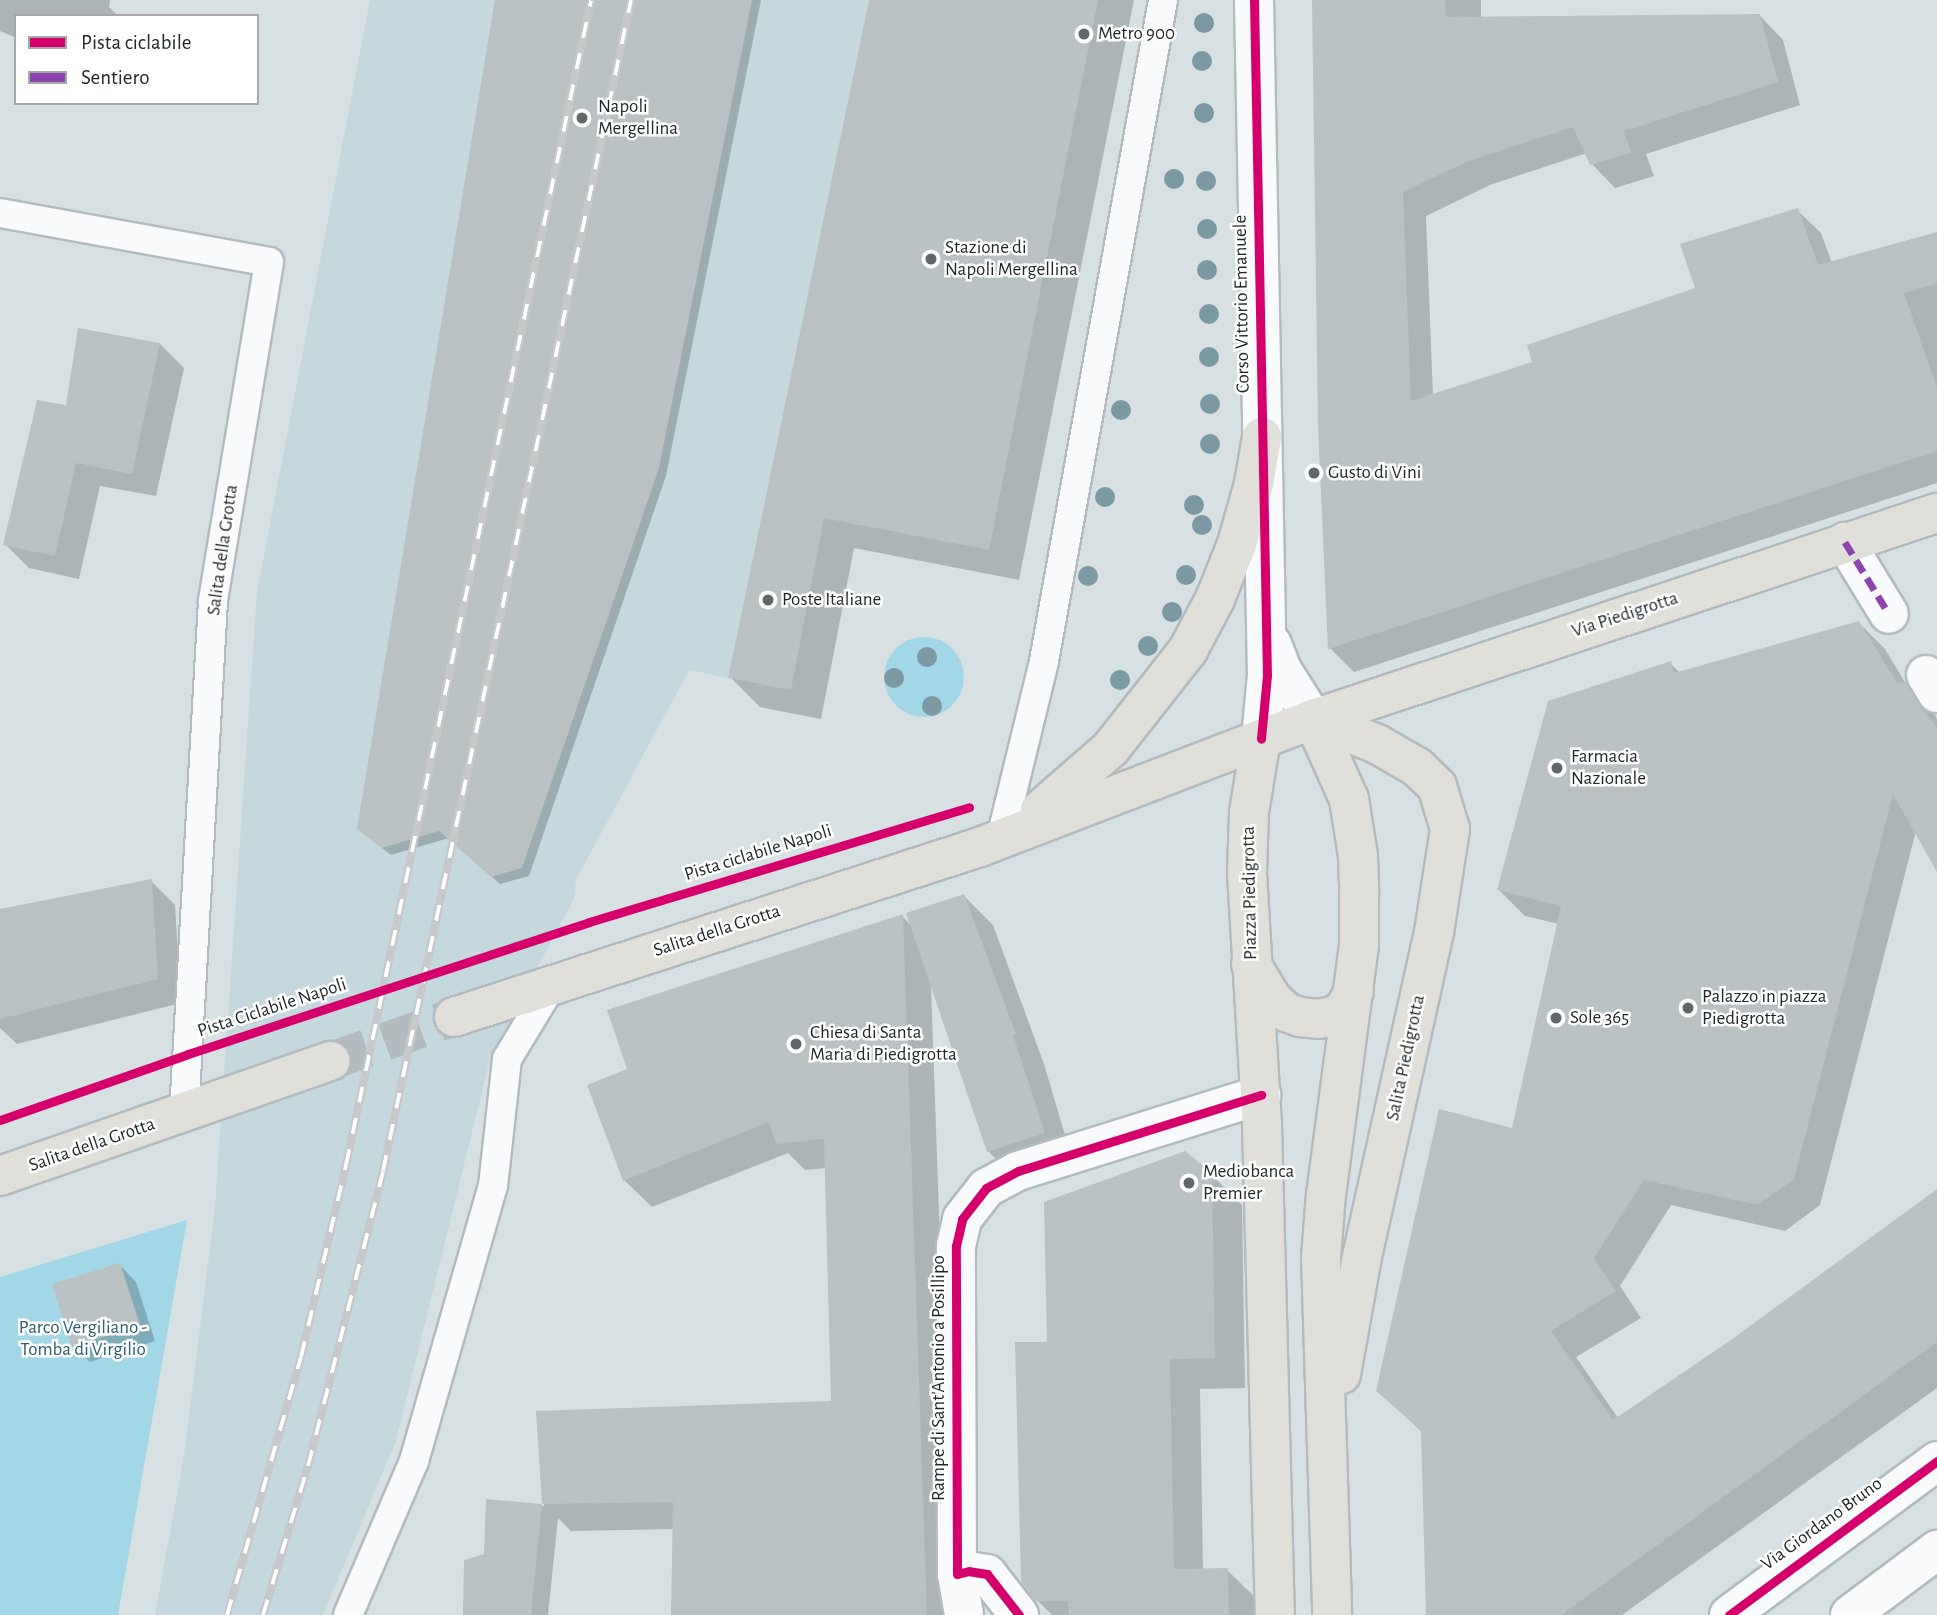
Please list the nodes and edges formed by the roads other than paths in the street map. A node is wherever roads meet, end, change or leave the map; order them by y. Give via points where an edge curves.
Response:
1 (1163, 0) edge
2 (1254, 0) edge
3 (0, 213) edge
4 (1262, 438) junction
5 (1937, 513) edge
6 (1845, 542) junction
7 (1266, 607) junction
8 (1889, 614) dead end
9 (1312, 719) junction
10 (1261, 739) junction
11 (991, 842) junction
12 (1251, 962) junction
13 (553, 983) junction
14 (1354, 991) junction
15 (454, 1017) tunnel mouth
16 (331, 1061) tunnel mouth
17 (1261, 1095) junction
18 (184, 1113) junction
19 (0, 1176) edge
20 (1937, 1461) edge
21 (1326, 1473) junction
22 (1937, 1550) edge
23 (957, 1574) junction
24 (348, 1615) edge
25 (964, 1615) edge
26 (1019, 1615) edge
27 (1275, 1615) edge
28 (1332, 1615) edge
29 (1729, 1615) edge
30 (1850, 1615) edge

1 - 11 lane via 1044,660
2 - 4 street, Corso Vittorio Emanuele
3 - 18 lane, Salita della Grotta via 269,262 213,601
4 - 7 street, Corso Vittorio Emanuele
4 - 11 main road via 1237,544 1188,650 1111,748 1075,782
5 - 6 main road, Via Piedigrotta
6 - 8 street
6 - 9 main road, Via Piedigrotta
7 - 9 street, Salita Piedigrotta via 1274,650
7 - 10 street, Piazza Piedigrotta via 1267,692
9 - 10 main road, Via Piedigrotta
9 - 14 main road, Salita Piedigrotta via 1341,776 1354,820 1359,945
9 - 21 main road, Salita Piedigrotta via 1377,744 1417,767 1437,786 1450,828 1434,932 1350,1316
10 - 11 main road, Salita della Grotta
10 - 12 main road, Piazza Piedigrotta via 1247,838
11 - 13 main road, Salita della Grotta
12 - 14 main road via 1272,999 1292,1016 1328,1018 1345,1008
12 - 17 main road, Piazza Piedigrotta
13 - 15 main road, Salita della Grotta
13 - 24 lane via 507,1059 489,1199 414,1461
14 - 21 main road, Salita Piedigrotta via 1322,1244
16 - 18 main road, Salita della Grotta
17 - 23 street, Rampe di Sant'Antonio a Posillipo via 1018,1171 986,1188 962,1219 956,1246
17 - 27 main road
18 - 19 main road, Salita della Grotta
20 - 29 street, Via Giordano Bruno
21 - 28 main road, Salita Piedigrotta
22 - 30 street
23 - 25 street, Rampe di Sant'Antonio a Posillipo
23 - 26 street via 987,1574

